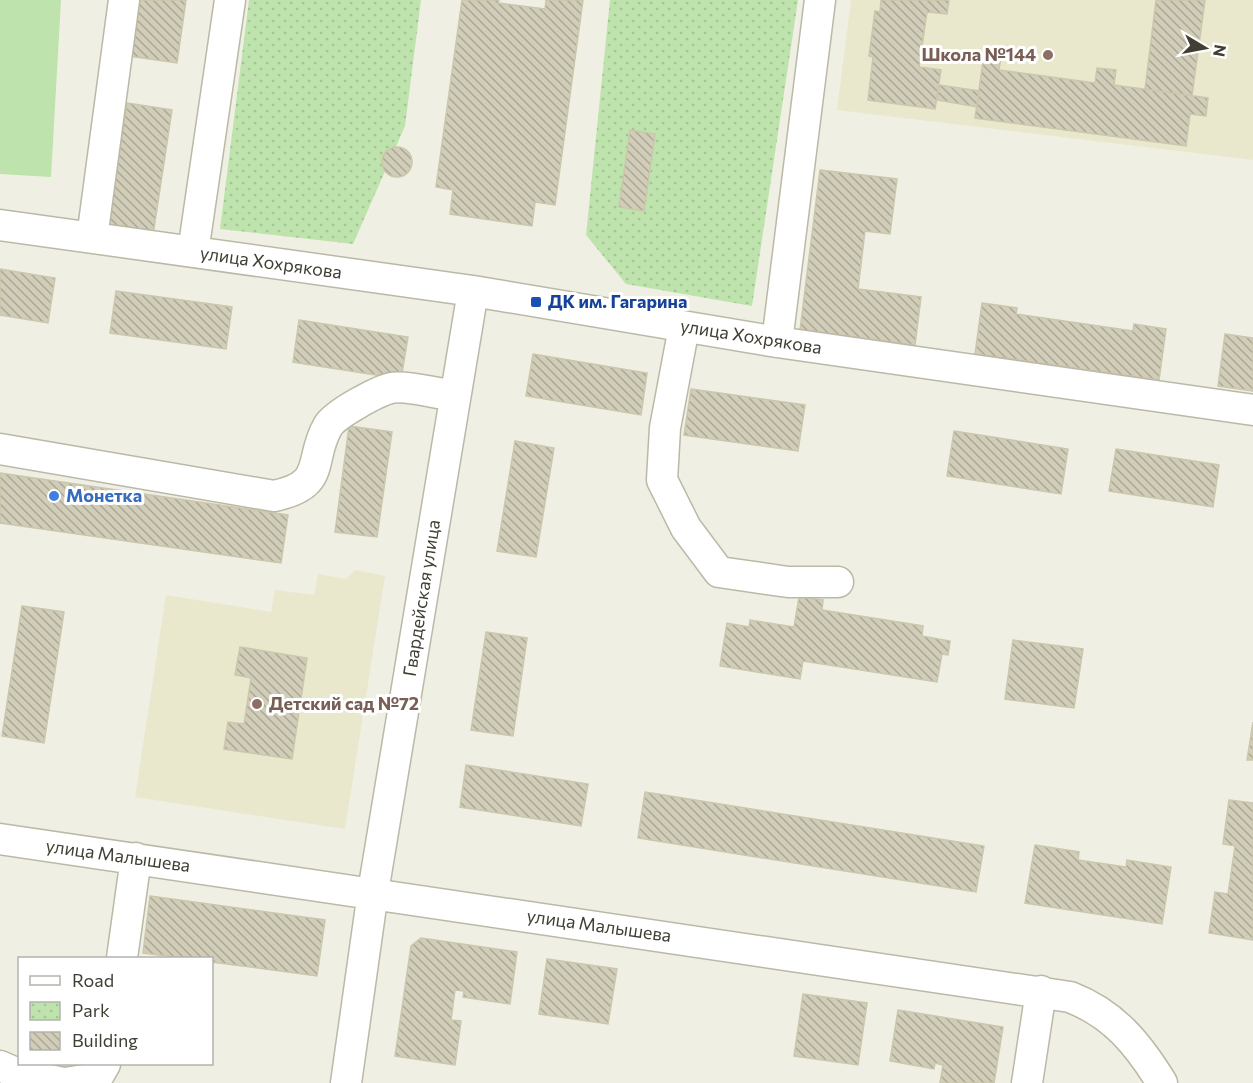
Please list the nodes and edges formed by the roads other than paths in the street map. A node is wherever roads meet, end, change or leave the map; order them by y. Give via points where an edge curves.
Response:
1 (124, 0) edge
2 (230, 0) edge
3 (820, 0) edge
4 (0, 225) edge
5 (92, 238) junction
6 (193, 252) junction
7 (473, 291) junction
8 (684, 327) junction
9 (777, 342) junction
10 (455, 396) junction
11 (1253, 410) edge
12 (0, 450) edge
13 (838, 582) dead end
14 (0, 839) edge
15 (136, 858) junction
16 (373, 892) junction
17 (122, 957) edge
18 (1041, 991) junction
19 (104, 1065) edge
20 (0, 1066) edge
21 (64, 1083) edge
22 (346, 1083) edge
23 (1027, 1083) edge
24 (1162, 1083) edge

1 - 5 street
2 - 6 street
3 - 9 street
4 - 5 street, улица Хохрякова
5 - 6 street, улица Хохрякова
6 - 7 street, улица Хохрякова
7 - 8 street, улица Хохрякова
7 - 10 street, Гвардейская улица
8 - 9 street, улица Хохрякова
8 - 13 street via 665,428 662,480 686,528 719,572 788,582
9 - 11 street, улица Хохрякова
10 - 12 street via 393,387 359,403 329,424 314,473 294,492 274,496
10 - 16 street, Гвардейская улица
14 - 15 street, улица Малышева
15 - 16 street, улица Малышева
15 - 17 street
16 - 18 street, улица Малышева
16 - 22 street, Гвардейская улица
18 - 23 street
18 - 24 street, улица Малышева via 1094,1006 1113,1020 1132,1038
19 - 21 street via 97,1078
20 - 21 street

